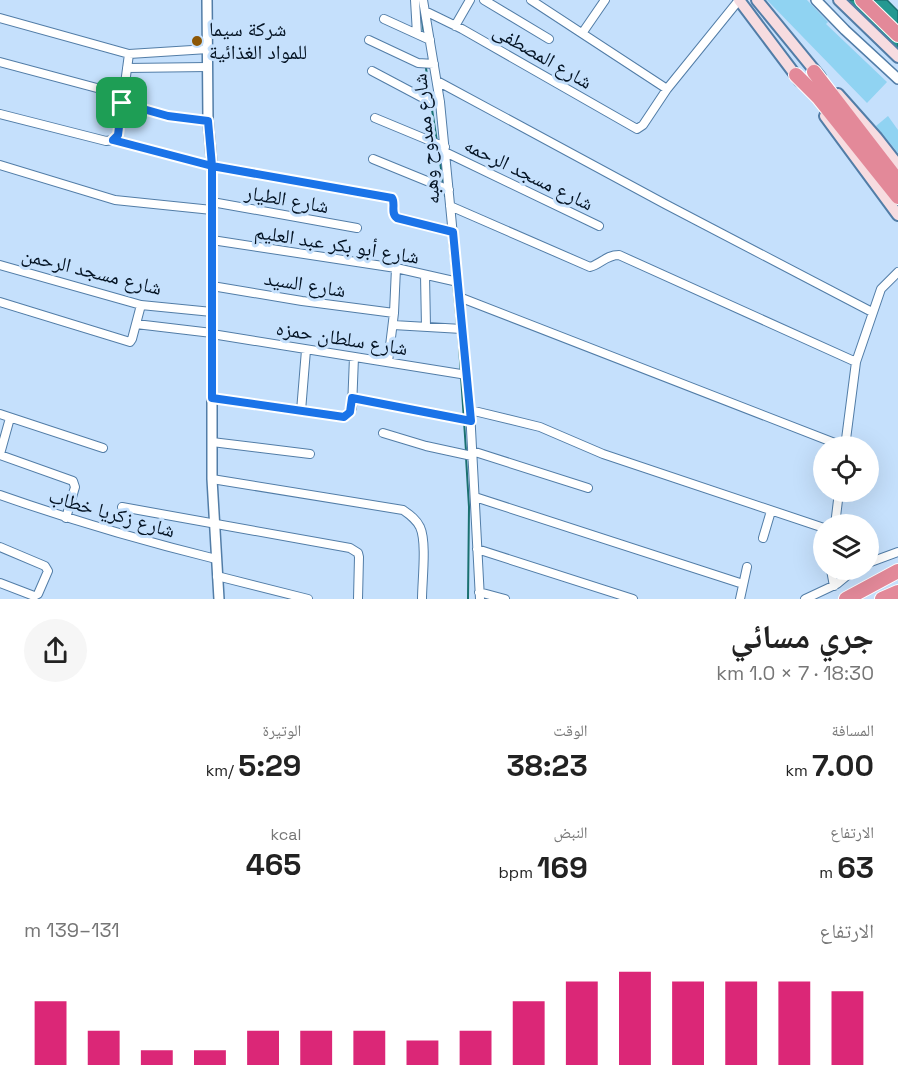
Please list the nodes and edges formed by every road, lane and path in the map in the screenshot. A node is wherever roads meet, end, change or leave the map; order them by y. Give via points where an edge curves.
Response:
1 (207, 0) edge
2 (415, 0) edge
3 (423, 0) edge
4 (470, 0) edge
5 (484, 0) edge
6 (531, 0) edge
7 (605, 0) edge
8 (739, 0) edge
9 (757, 0) edge
10 (816, 0) edge
11 (839, 0) edge
12 (862, 0) edge
13 (425, 11) junction
14 (0, 18) edge
15 (384, 19) dead end
16 (455, 26) junction
17 (583, 32) junction
18 (417, 34) junction
19 (898, 35) edge
20 (549, 39) dead end
21 (369, 40) dead end
22 (430, 40) junction
23 (208, 49) junction
24 (129, 54) junction
25 (898, 57) edge
26 (0, 62) edge
27 (434, 64) junction
28 (208, 67) junction
29 (127, 69) junction
30 (372, 71) dead end
31 (814, 72) junction
32 (795, 75) junction
33 (898, 79) edge
34 (437, 81) junction
35 (667, 89) junction
36 (123, 99) junction
37 (437, 102) junction
38 (0, 114) edge
39 (375, 118) dead end
40 (208, 121) junction
41 (109, 141) junction
42 (443, 148) junction
43 (373, 159) dead end
44 (0, 165) edge
45 (898, 165) edge
46 (212, 166) junction
47 (898, 181) edge
48 (444, 189) junction
49 (898, 196) edge
50 (212, 206) junction
51 (450, 206) junction
52 (898, 215) edge
53 (599, 226) dead end
54 (357, 228) dead end
55 (453, 232) junction
56 (212, 240) junction
57 (0, 265) edge
58 (396, 268) junction
59 (898, 272) edge
60 (425, 275) junction
61 (454, 281) junction
62 (212, 285) junction
63 (459, 297) junction
64 (0, 302) edge
65 (141, 305) junction
66 (212, 312) junction
67 (872, 312) junction
68 (394, 313) junction
69 (136, 324) junction
70 (393, 324) junction
71 (426, 327) junction
72 (459, 329) junction
73 (212, 334) junction
74 (306, 350) junction
75 (354, 357) junction
76 (388, 362) junction
77 (856, 362) junction
78 (463, 375) junction
79 (212, 398) junction
80 (352, 398) junction
81 (470, 410) junction
82 (301, 411) junction
83 (0, 414) edge
84 (10, 417) junction
85 (466, 420) junction
86 (383, 433) dead end
87 (817, 436) edge
88 (846, 436) edge
89 (212, 441) junction
90 (103, 447) dead end
91 (310, 454) dead end
92 (469, 454) junction
93 (0, 455) edge
94 (212, 479) junction
95 (588, 488) dead end
96 (0, 495) edge
97 (475, 497) junction
98 (122, 507) dead end
99 (771, 511) junction
100 (66, 518) junction
101 (215, 524) junction
102 (813, 524) edge
103 (763, 538) dead end
104 (0, 546) edge
105 (477, 549) junction
106 (898, 552) edge
107 (216, 559) junction
108 (879, 559) edge
109 (747, 567) dead end
110 (898, 571) edge
111 (217, 576) junction
112 (833, 580) edge
113 (842, 580) edge
114 (0, 582) edge
115 (743, 584) junction
116 (834, 586) junction
117 (898, 592) edge
118 (480, 595) edge
119 (219, 599) edge
120 (308, 599) edge
121 (358, 599) edge
122 (422, 599) edge
123 (505, 599) edge
124 (633, 599) edge
125 (740, 599) edge
126 (805, 599) edge
127 (846, 599) edge
128 (882, 599) edge

1 - 23 street
2 - 18 street
3 - 13 street, شارع ممدوح وهبه
4 - 16 street
5 - 20 street
6 - 17 street
7 - 17 street
8 - 32 main road
8 - 35 street
9 - 31 main road
10 - 33 street
11 - 25 main road
12 - 19 highway
13 - 16 street, شارع المصطفى
13 - 22 street, شارع ممدوح وهبه
14 - 24 street
15 - 18 street
16 - 35 street, شارع المصطفى via 637,129
17 - 35 street
18 - 22 street
21 - 27 street via 418,63
22 - 27 street, شارع ممدوح وهبه
23 - 24 street
23 - 28 street
24 - 29 street
26 - 36 street
27 - 34 street, شارع ممدوح وهبه
28 - 29 street
28 - 40 street
29 - 36 street
30 - 37 street
31 - 45 main road via 850,107
31 - 47 highway
32 - 49 highway via 818,97
32 - 52 main road
34 - 37 street, شارع ممدوح وهبه
34 - 67 street
36 - 40 street via 168,116
36 - 41 street via 118,135
37 - 42 street, شارع ممدوح وهبه
38 - 41 street
39 - 42 street, شارع مسجد الرحمه
40 - 46 street
41 - 46 street
42 - 48 street, شارع ممدوح وهبه
42 - 53 street, شارع مسجد الرحمه
43 - 48 street
44 - 50 street, شارع الطيار via 115,200
46 - 50 street
46 - 55 street via 392,198 397,218
48 - 51 street, شارع ممدوح وهبه
50 - 54 street, شارع الطيار
50 - 56 street
51 - 55 street, شارع ممدوح وهبه
51 - 77 street via 590,267 605,257 619,255
55 - 61 street, شارع ممدوح وهبه
56 - 58 street, شارع أبو بكر عبد العليم
56 - 62 street
57 - 65 street, شارع مسجد الرحمن
58 - 60 street, شارع أبو بكر عبد العليم
58 - 68 street
59 - 67 street via 881,289
60 - 61 street, شارع أبو بكر عبد العليم
60 - 71 street
61 - 63 street, شارع ممدوح وهبه
62 - 66 street
62 - 68 street, شارع السيد
63 - 72 street, شارع ممدوح وهبه
63 - 87 street
64 - 69 street via 131,341
65 - 66 street, شارع مسجد الرحمن
65 - 69 street
66 - 73 street
67 - 77 street
68 - 70 street
69 - 73 street, شارع سلطان حمزه
70 - 71 street
70 - 76 street
71 - 72 street
72 - 78 street, شارع ممدوح وهبه
73 - 74 street, شارع سلطان حمزه
73 - 79 street
74 - 75 street, شارع سلطان حمزه
74 - 82 street
75 - 76 street, شارع سلطان حمزه
75 - 80 street
76 - 78 street, شارع سلطان حمزه
77 - 88 street
78 - 81 street, شارع ممدوح وهبه
79 - 82 street
79 - 89 street
80 - 82 street via 350,412 344,417
80 - 85 street
81 - 85 street, شارع ممدوح وهبه
81 - 99 street via 540,427 603,454
83 - 84 street
84 - 90 street
84 - 93 street
85 - 92 street, شارع ممدوح وهبه
86 - 92 street
89 - 91 street
89 - 94 street
92 - 95 street
92 - 97 street, شارع ممدوح وهبه
93 - 100 street via 73,481 75,487
94 - 101 street
94 - 122 street via 403,510 412,516 423,535
96 - 100 street, شارع زكريا خطاب
97 - 105 street, شارع ممدوح وهبه
97 - 115 street
98 - 101 street
99 - 102 street
99 - 103 street
100 - 107 street, شارع زكريا خطاب
101 - 107 street
101 - 121 street via 355,550 359,557
104 - 114 street via 45,566 48,571 38,594 32,596
105 - 118 street, شارع ممدوح وهبه
105 - 124 street
106 - 108 street
107 - 111 street
109 - 115 street
110 - 127 highway
111 - 119 street
111 - 120 street
112 - 116 street
113 - 116 street
115 - 125 street
116 - 126 street
117 - 128 highway
118 - 123 street

